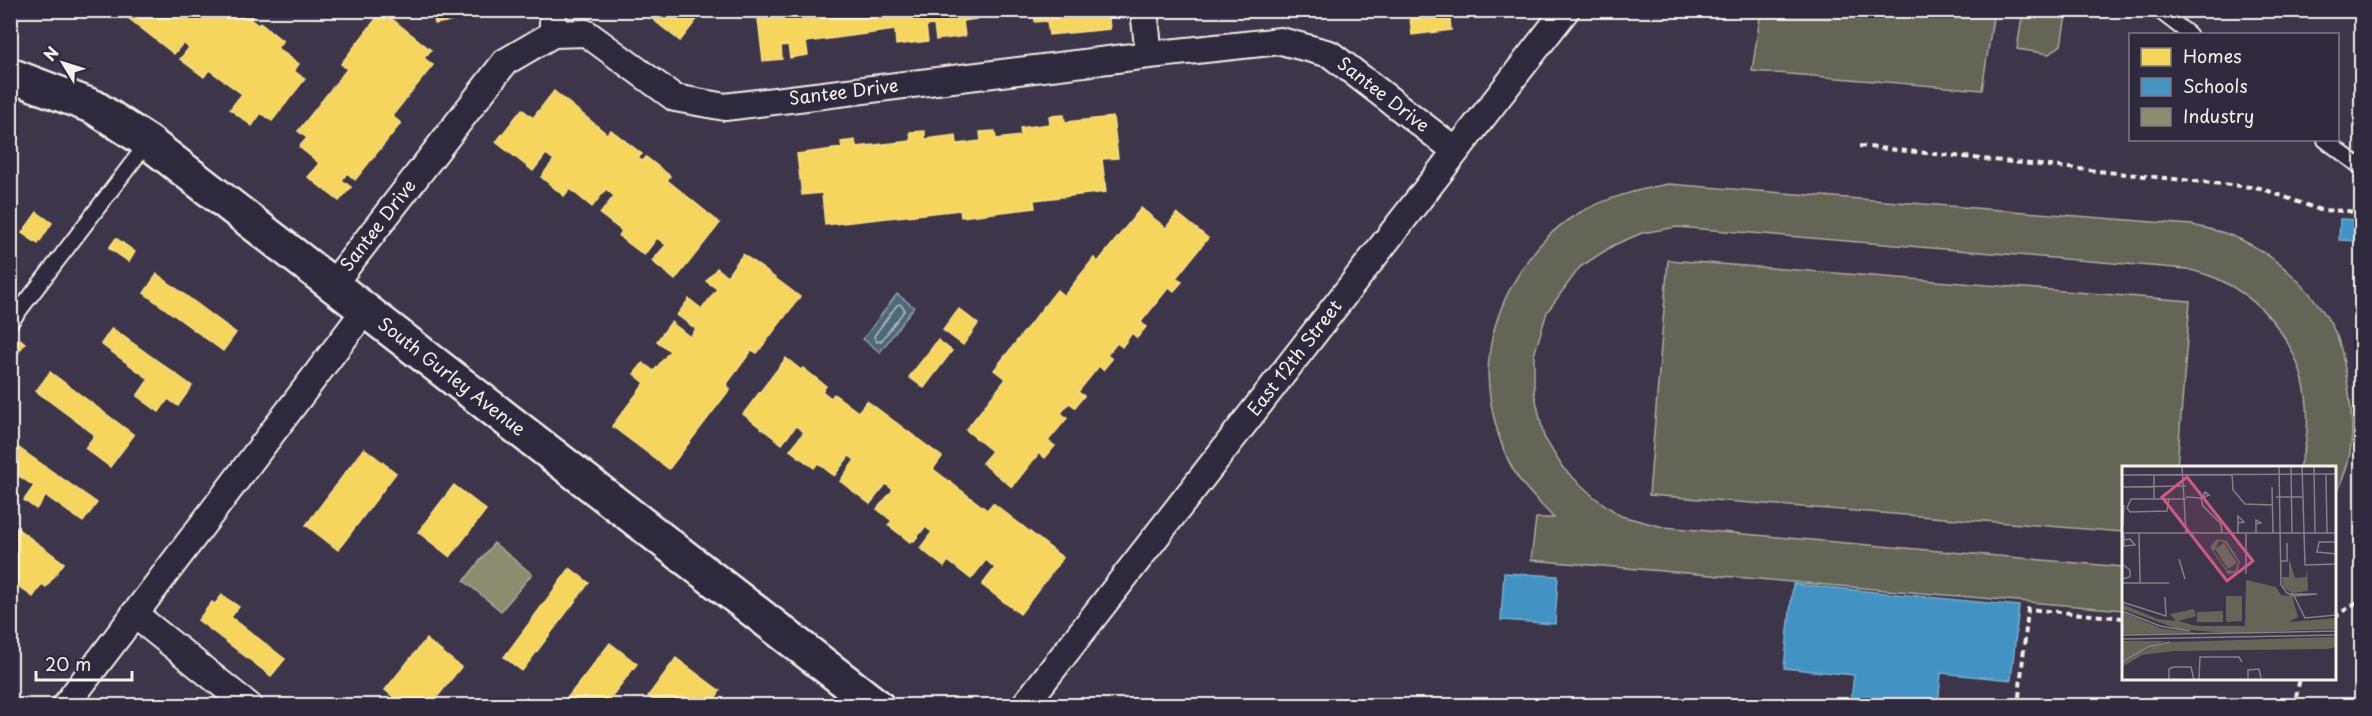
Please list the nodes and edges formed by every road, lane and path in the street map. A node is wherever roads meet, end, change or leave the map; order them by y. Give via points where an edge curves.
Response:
1 (1144, 10) edge
2 (1566, 10) edge
3 (2158, 10) edge
4 (553, 22) edge
5 (2188, 33) edge
6 (1149, 55) junction
7 (10, 75) edge
8 (2326, 141) edge
9 (148, 142) junction
10 (1859, 146) dead end
11 (1456, 151) junction
12 (2361, 168) edge
13 (2361, 217) edge
14 (333, 284) junction
15 (366, 309) junction
16 (10, 323) edge
17 (2361, 599) edge
18 (134, 614) junction
19 (2336, 615) edge
20 (2122, 618) edge
21 (2300, 680) edge
22 (2296, 697) dead end
23 (2019, 698) dead end
24 (65, 705) edge
25 (249, 705) edge
26 (877, 705) edge
27 (1024, 705) edge

1 - 6 street
2 - 11 street, East 12th Street
3 - 5 lane
4 - 6 street, Santee Drive via 586,33 675,98 725,107
4 - 14 street, Santee Drive via 505,62
6 - 11 street, Santee Drive via 1281,41 1330,54
7 - 9 street, South Gurley Avenue via 94,107
8 - 12 lane
9 - 14 street, South Gurley Avenue
9 - 16 lane
10 - 13 path via 2260,188 2320,210 2349,211
11 - 27 street, East 12th Street
14 - 15 street, South Gurley Avenue
15 - 18 street
15 - 26 street, South Gurley Avenue
17 - 19 path
18 - 24 street
18 - 25 street
20 - 23 path via 2028,609
21 - 22 path

